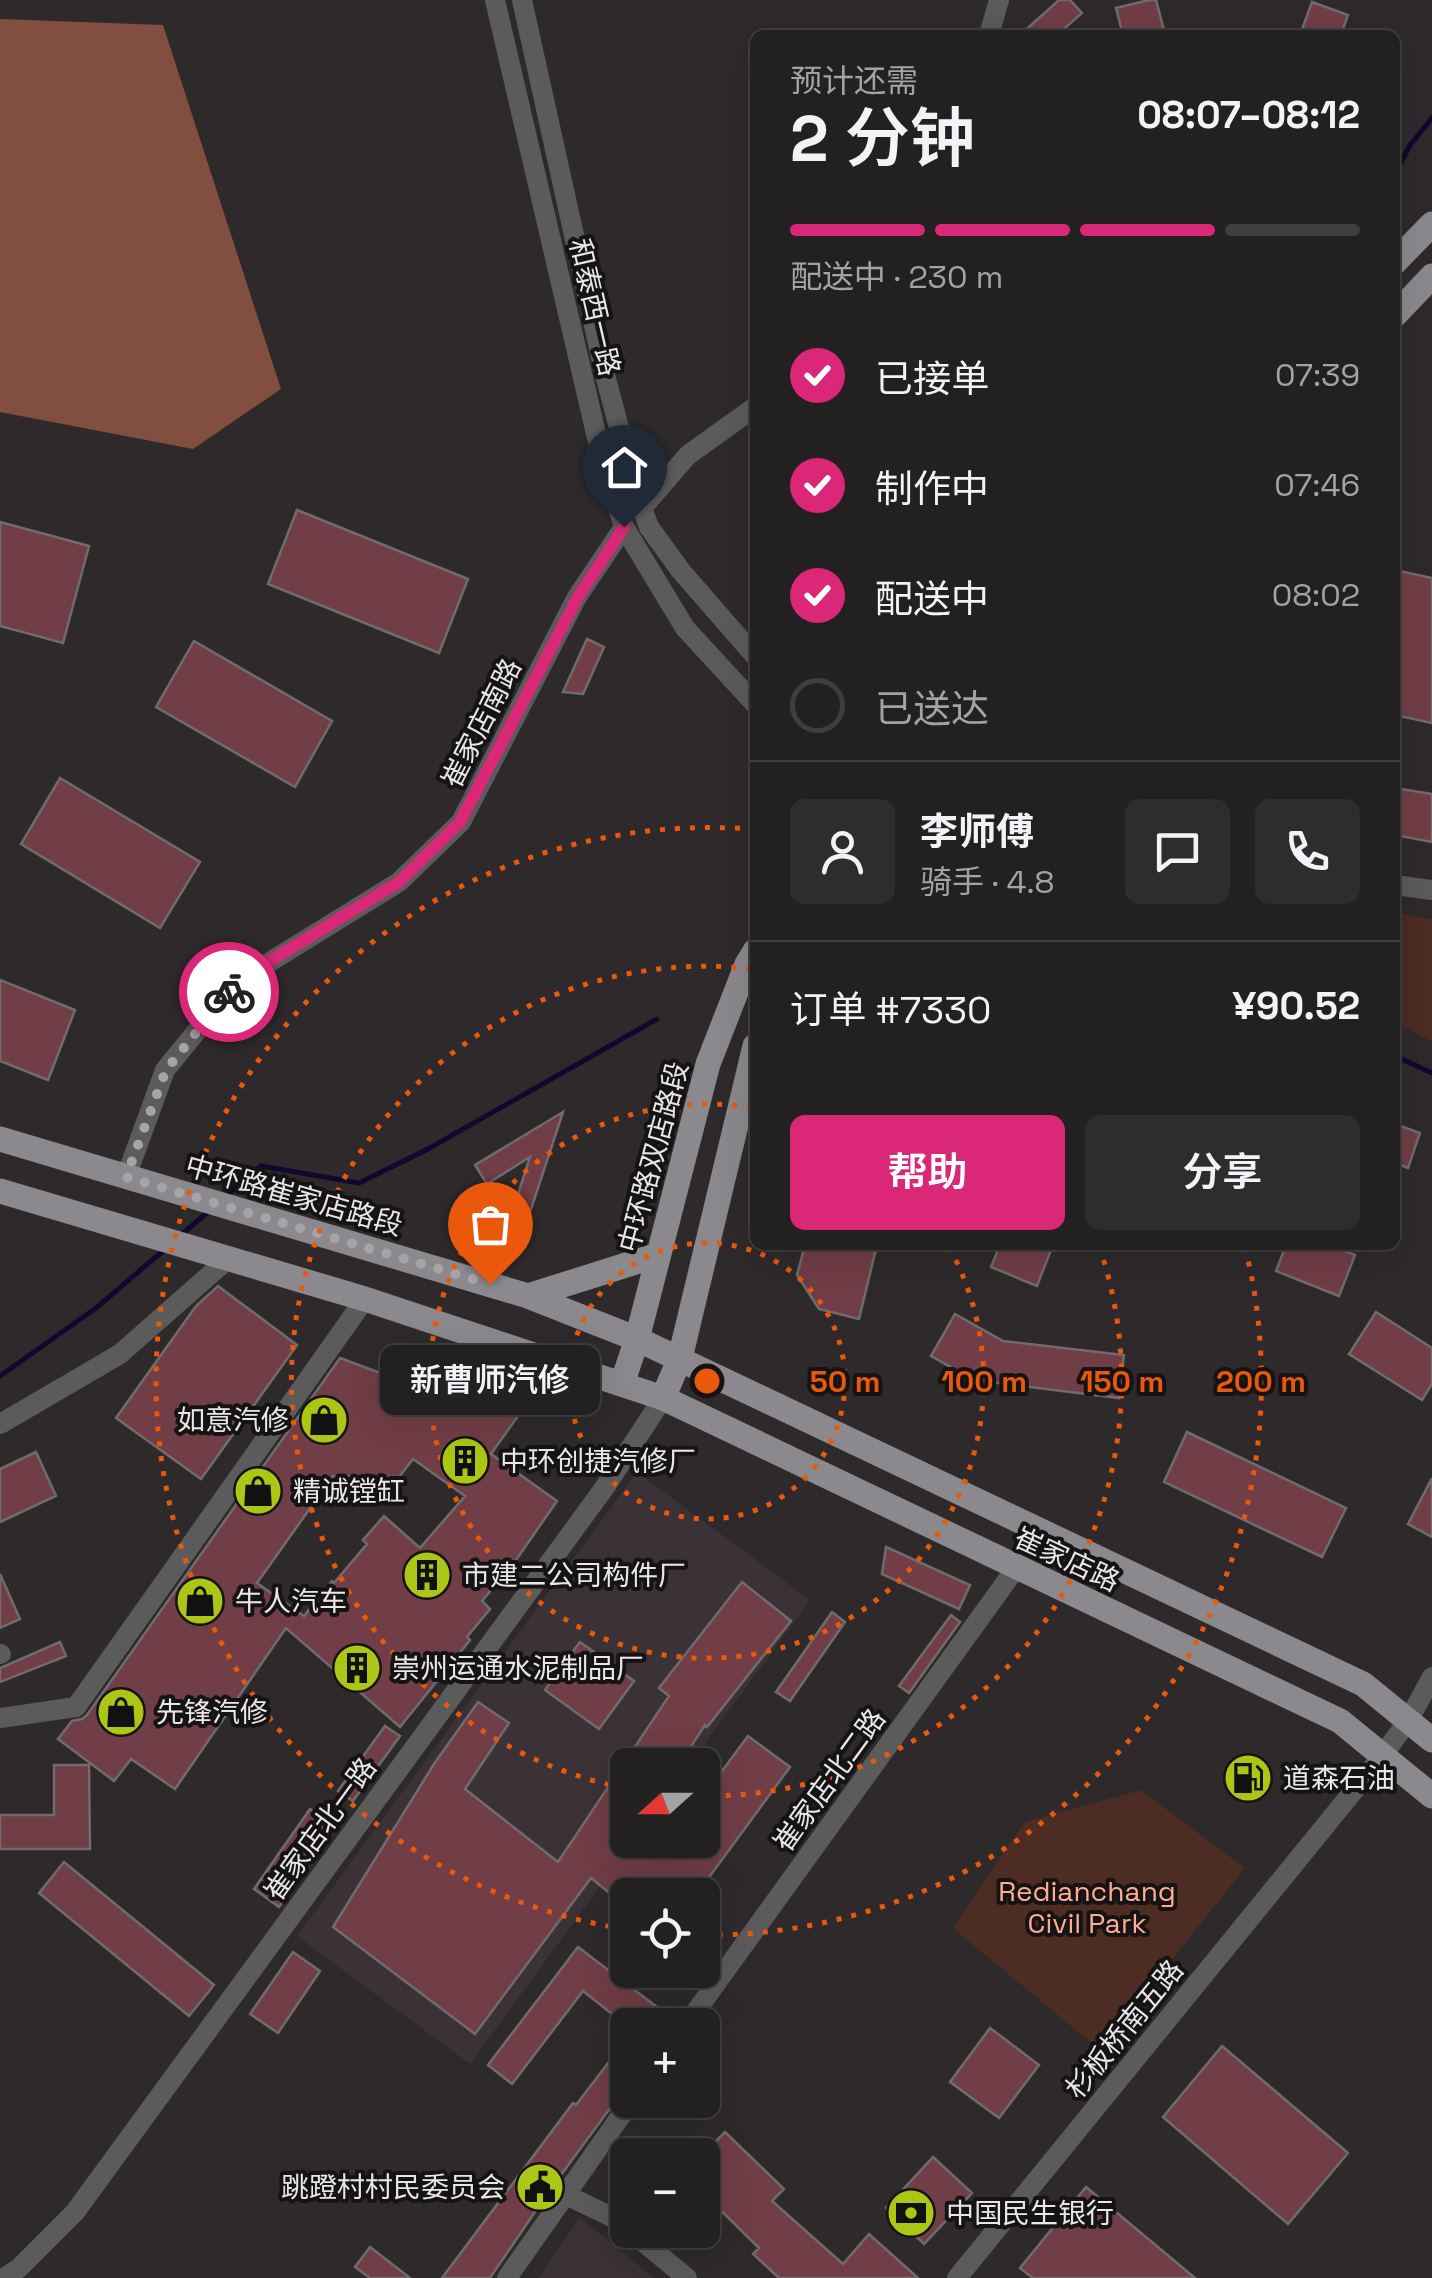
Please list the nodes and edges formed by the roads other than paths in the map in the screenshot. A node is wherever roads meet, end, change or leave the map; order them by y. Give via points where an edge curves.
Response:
1 (494, 0) edge
2 (522, 0) edge
3 (1000, 0) edge
4 (991, 30) edge
5 (1432, 224) edge
6 (1400, 257) edge
7 (1432, 276) edge
8 (1400, 309) edge
9 (750, 411) edge
10 (642, 508) junction
11 (624, 527) junction
12 (750, 650) edge
13 (750, 698) edge
14 (1400, 885) edge
15 (1432, 890) edge
16 (750, 959) edge
17 (750, 1067) edge
18 (0, 1139) edge
19 (126, 1177) junction
20 (0, 1191) edge
21 (658, 1255) junction
22 (222, 1256) junction
23 (528, 1296) junction
24 (366, 1299) junction
25 (637, 1338) junction
26 (680, 1358) junction
27 (622, 1384) junction
28 (663, 1398) junction
29 (0, 1424) edge
30 (1016, 1568) junction
31 (1432, 1676) edge
32 (0, 1718) edge
33 (1408, 1720) junction
34 (1432, 1740) edge
35 (1382, 1756) junction
36 (1432, 1796) edge
37 (698, 2008) edge
38 (619, 2118) edge
39 (564, 2194) junction
40 (610, 2216) edge
41 (651, 2248) edge
42 (4, 2278) edge
43 (507, 2278) edge
44 (687, 2278) edge
45 (958, 2278) edge

1 - 11 street, 和泰西一路
2 - 10 street, 和泰西一路
3 - 4 street
5 - 6 main road
7 - 8 main road
9 - 10 street via 688,455
10 - 12 street, 和泰西一路 via 681,571
11 - 13 street, 和泰西一路 via 686,628
11 - 19 street, 崔家店南路 via 578,597 460,822 399,882 236,982 166,1070
14 - 15 street
16 - 21 main road, 中环路双店路段 via 708,1064
17 - 26 main road
18 - 19 main road, 中环路崔家店路段
19 - 23 main road, 中环路崔家店路段
20 - 22 main road
21 - 23 main road
21 - 25 main road, 中环路双店路段
22 - 24 main road
22 - 29 street via 120,1354
23 - 25 main road, 中环路崔家店路段
24 - 27 main road
24 - 32 street via 76,1707
25 - 26 main road, 中环路崔家店路段
25 - 27 main road, 中环路双店路段
26 - 28 main road
26 - 33 main road, 崔家店路 via 1363,1684
27 - 28 main road
28 - 30 main road, 崔家店路
28 - 42 street, 崔家店北一路 via 75,2212
30 - 35 main road, 崔家店路 via 1340,1721
30 - 37 street, 崔家店北二路
31 - 33 street
33 - 34 main road, 崔家店路
33 - 35 street, 杉板桥南五路
35 - 36 main road, 崔家店路
35 - 45 street, 杉板桥南五路
38 - 39 street
39 - 40 street
39 - 43 street
41 - 44 street

